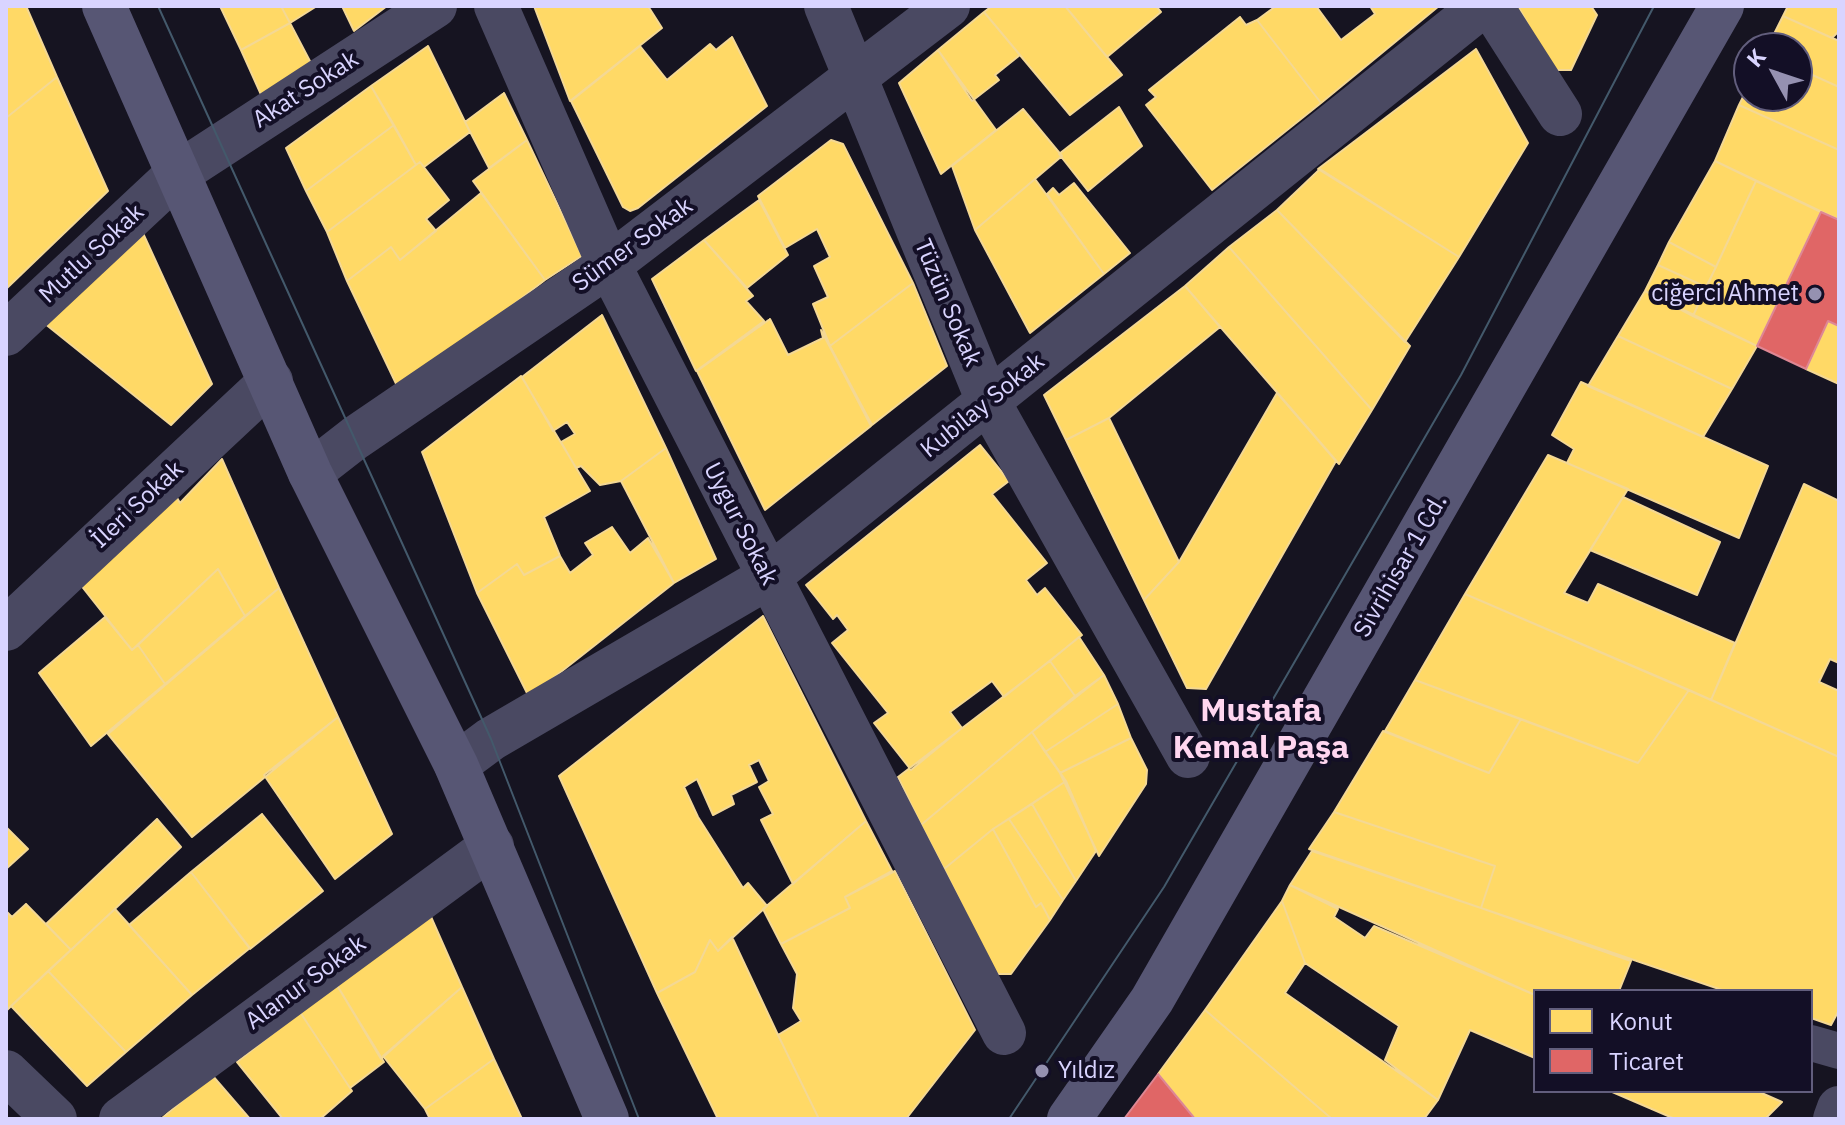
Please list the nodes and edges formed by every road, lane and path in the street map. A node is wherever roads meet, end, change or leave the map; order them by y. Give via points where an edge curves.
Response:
1 (104, 6) edge
2 (435, 6) edge
3 (496, 6) edge
4 (826, 6) edge
5 (948, 6) edge
6 (1482, 6) edge
7 (1491, 6) edge
8 (1722, 6) edge
9 (854, 80) junction
10 (1560, 114) dead end
11 (177, 174) junction
12 (609, 265) junction
13 (6, 334) edge
14 (271, 381) junction
15 (988, 401) junction
16 (310, 473) junction
17 (767, 578) junction
18 (6, 629) edge
19 (1188, 756) dead end
20 (456, 765) junction
21 (492, 846) junction
22 (1004, 1033) dead end
23 (1813, 1044) edge
24 (1839, 1051) edge
25 (6, 1072) edge
26 (1839, 1108) edge
27 (55, 1119) edge
28 (121, 1119) edge
29 (607, 1119) edge
30 (1069, 1119) edge
31 (1835, 1119) edge

1 - 11 main road
2 - 11 street, Akat Sokak
3 - 12 street, Uygur Sokak
4 - 9 street, Tüzün Sokak
5 - 9 street, Sümer Sokak
6 - 15 street, Kubilay Sokak
7 - 10 street
8 - 30 main road, Sivrihisar 1 Cd. via 1152,1000
9 - 12 street, Sümer Sokak
9 - 15 street, Tüzün Sokak
11 - 13 street, Mutlu Sokak
11 - 14 main road
12 - 16 street, Sümer Sokak
12 - 17 street, Uygur Sokak
14 - 16 main road
14 - 18 street, İleri Sokak
15 - 17 street, Kubilay Sokak
15 - 19 street, Tüzün Sokak
16 - 20 main road
17 - 20 street, Kubilay Sokak via 491,739
17 - 22 street, Uygur Sokak
20 - 21 main road
21 - 28 street, Alanur Sokak
21 - 29 main road
23 - 24 lane
25 - 27 street
26 - 31 street

